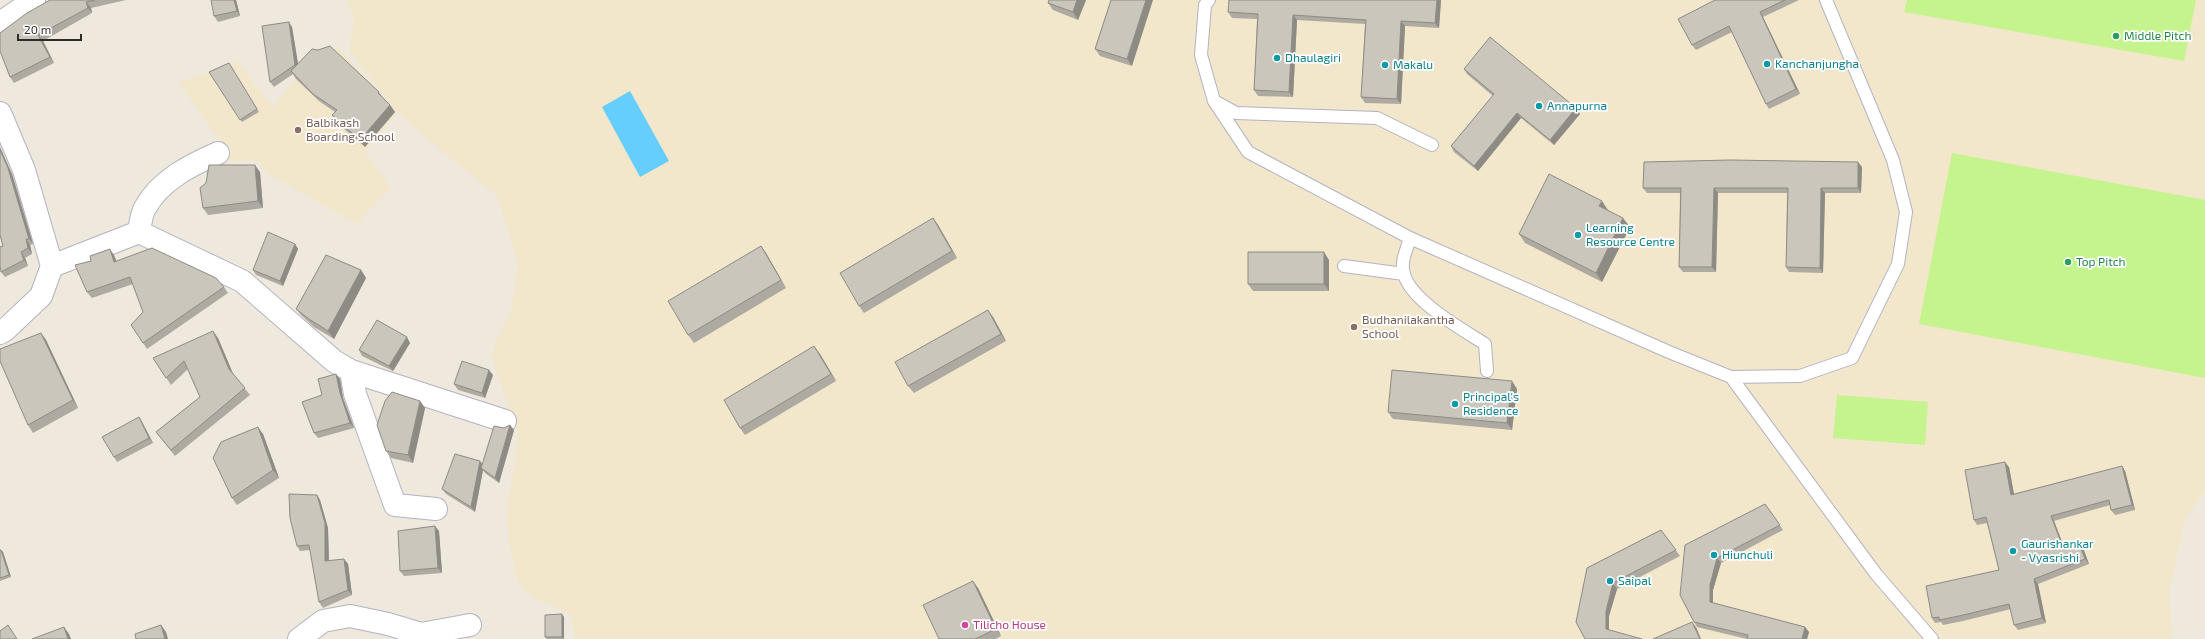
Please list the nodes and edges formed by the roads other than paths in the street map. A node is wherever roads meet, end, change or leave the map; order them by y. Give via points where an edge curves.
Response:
1 (34, 0) edge
2 (1209, 0) edge
3 (1826, 0) edge
4 (0, 23) edge
5 (1214, 101) junction
6 (0, 113) edge
7 (1432, 145) dead end
8 (218, 153) dead end
9 (139, 232) junction
10 (1410, 238) junction
11 (52, 266) junction
12 (1344, 266) dead end
13 (1404, 274) junction
14 (0, 333) edge
15 (351, 371) junction
16 (1487, 371) dead end
17 (1731, 377) junction
18 (505, 421) dead end
19 (436, 509) dead end
20 (470, 625) dead end
21 (299, 639) edge
22 (1932, 639) edge

1 - 4 street
2 - 5 lane via 1205,6 1201,55
3 - 17 lane via 1893,160 1906,212 1898,264 1852,358 1800,376
5 - 7 lane via 1236,112 1377,118
5 - 10 lane via 1248,152
6 - 11 street via 24,170
8 - 9 street via 188,166 157,191 144,209
9 - 11 street
9 - 15 street via 242,281 334,361
10 - 13 lane via 1404,257
10 - 17 lane
11 - 14 street via 40,296
12 - 13 lane
13 - 16 lane via 1419,299 1485,344
15 - 18 street
15 - 19 street via 355,394 395,505
17 - 22 lane via 1876,574
20 - 21 street via 421,634 350,616 323,621

